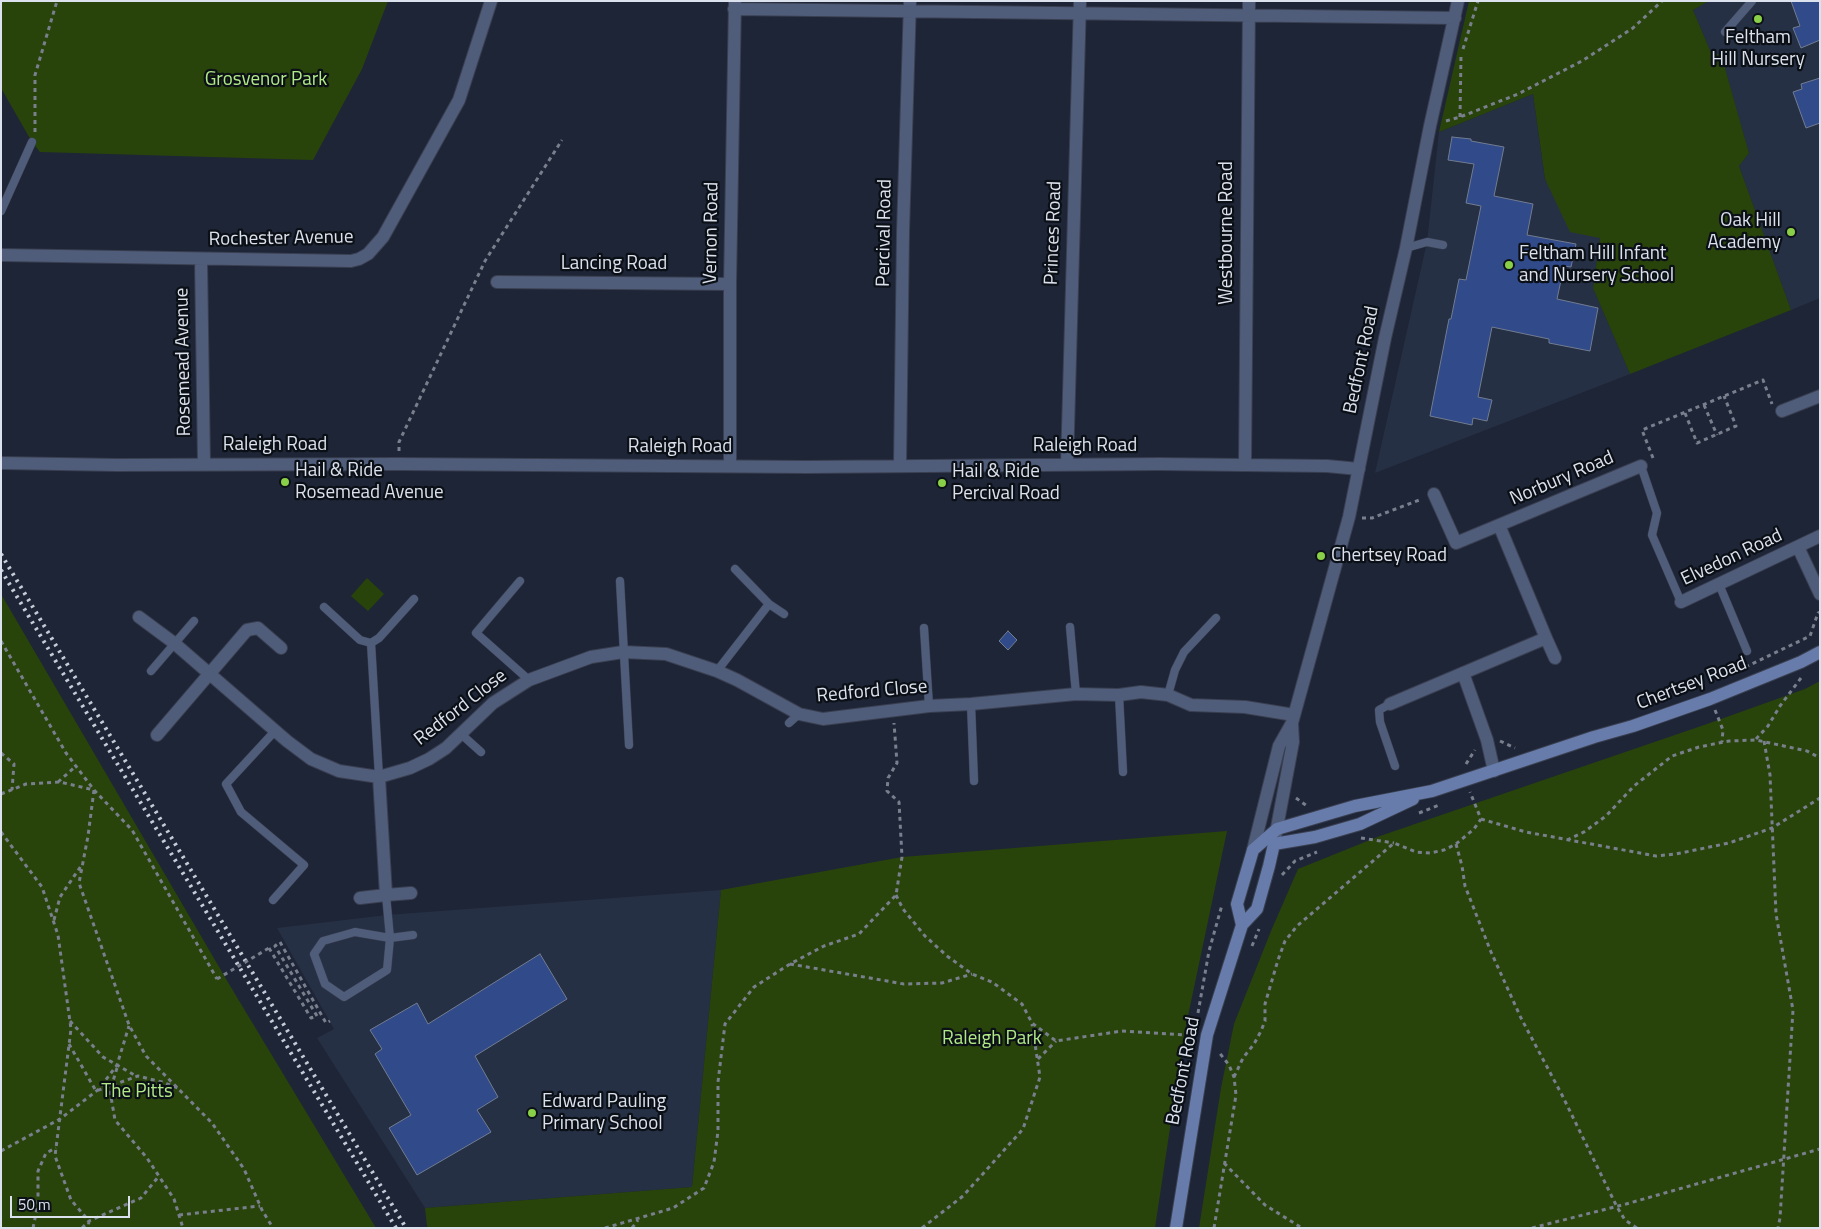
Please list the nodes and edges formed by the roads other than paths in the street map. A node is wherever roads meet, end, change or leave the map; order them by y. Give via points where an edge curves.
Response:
1 (491, 1) edge
2 (1249, 1) edge
3 (1458, 1) edge
4 (1752, 1) edge
5 (735, 5) edge
6 (909, 7) edge
7 (1079, 7) edge
8 (1249, 15) junction
9 (1454, 18) junction
10 (1725, 32) dead end
11 (32, 142) road end
12 (1, 211) edge
13 (1443, 245) dead end
14 (1406, 248) junction
15 (1, 255) edge
16 (201, 259) junction
17 (497, 282) dead end
18 (730, 284) junction
19 (1820, 396) edge
20 (1782, 411) road end
21 (1, 463) edge
22 (204, 464) junction
23 (1067, 465) junction
24 (1245, 465) junction
25 (730, 466) junction
26 (900, 466) junction
27 (1641, 466) joint
28 (1359, 469) junction
29 (1434, 494) road end
30 (1499, 525) junction
31 (1820, 536) edge
32 (1798, 547) junction
33 (735, 569) dead end
34 (520, 581) dead end
35 (620, 581) dead end
36 (1719, 584) junction
37 (1820, 594) edge
38 (414, 599) dead end
39 (1681, 602) joint
40 (769, 604) junction
41 (324, 607) dead end
42 (784, 614) dead end
43 (138, 617) dead end
44 (1216, 618) dead end
45 (194, 621) dead end
46 (1070, 626) dead end
47 (924, 628) dead end
48 (1546, 638) junction
49 (174, 643) junction
50 (371, 643) junction
51 (281, 648) dead end
52 (1746, 651) dead end
53 (623, 652) junction
54 (1820, 652) edge
55 (1555, 658) dead end
56 (717, 670) junction
57 (152, 671) dead end
58 (210, 673) junction
59 (1463, 673) junction
60 (529, 680) junction
61 (1076, 694) junction
62 (1119, 695) junction
63 (1168, 695) junction
64 (971, 704) junction
65 (1390, 704) joint
66 (929, 706) junction
67 (1293, 719) junction
68 (275, 731) junction
69 (461, 734) junction
70 (157, 735) dead end
71 (629, 745) dead end
72 (481, 752) dead end
73 (1395, 766) dead end
74 (1494, 771) junction
75 (1122, 772) dead end
76 (379, 777) junction
77 (974, 781) dead end
78 (1432, 791) junction
79 (1260, 823) junction
80 (1273, 836) junction
81 (1253, 850) junction
82 (411, 893) dead end
83 (386, 895) junction
84 (360, 898) dead end
85 (273, 900) dead end
86 (1242, 925) junction
87 (413, 935) dead end
88 (390, 938) junction
89 (1176, 1228) edge

1 - 16 street, Rochester Avenue via 459,100 383,237 368,254 351,261
2 - 8 street, Westbourne Road
3 - 9 street, Bedfont Road
4 - 10 lane
5 - 6 street
5 - 18 street, Vernon Road
6 - 7 street
6 - 26 street, Percival Road
7 - 8 street
7 - 23 street, Princes Road
8 - 9 street
8 - 24 street, Westbourne Road
9 - 14 street, Bedfont Road
11 - 12 lane
13 - 14 lane via 1427,242
14 - 28 street, Bedfont Road
15 - 16 street, Rochester Avenue
16 - 22 street, Rosemead Avenue
17 - 18 street, Lancing Road
18 - 25 street, Vernon Road
19 - 20 street
21 - 22 street, Raleigh Road
22 - 25 street, Raleigh Road
23 - 24 street, Raleigh Road
23 - 26 street, Raleigh Road
24 - 28 street, Raleigh Road
25 - 26 street, Raleigh Road
27 - 30 street, Norbury Road
27 - 39 lane via 1657,513 1652,535
28 - 67 street, Bedfont Road via 1349,517
29 - 30 street, Norbury Road via 1456,543
30 - 48 street, Norbury Road
31 - 32 street, Elvedon Road
32 - 36 street, Elvedon Road
32 - 37 street, Elvedon Road
33 - 40 lane
34 - 60 lane via 476,633
35 - 53 lane
36 - 39 street, Elvedon Road
36 - 52 lane
38 - 50 lane
40 - 42 lane
40 - 56 lane
41 - 50 lane via 360,640
43 - 49 street, Redford Close
44 - 63 lane via 1184,652
45 - 49 lane
46 - 61 lane
47 - 66 lane
48 - 55 street, Norbury Road
48 - 59 street
49 - 57 lane
49 - 58 street, Redford Close
50 - 76 lane
51 - 58 street via 258,628 247,630
53 - 56 street, Redford Close via 666,654
53 - 60 street, Redford Close via 591,657
53 - 71 lane
54 - 74 street, Chertsey Road via 1710,699
56 - 66 street, Redford Close via 794,719 823,719
58 - 68 street, Redford Close
58 - 70 street
59 - 65 street
59 - 74 street via 1487,740
60 - 69 street, Redford Close via 493,703
61 - 62 street, Redford Close
61 - 64 street, Redford Close
62 - 63 street, Redford Close via 1141,692
62 - 75 lane
63 - 67 street, Redford Close via 1191,705 1245,707
64 - 66 street, Redford Close
64 - 77 lane
65 - 73 lane via 1379,710
67 - 79 street, Bedfont Road via 1279,746
67 - 80 street, Bedfont Road via 1293,742
68 - 76 street, Redford Close via 311,759 339,771
68 - 85 lane via 226,784 241,812 304,865
69 - 72 lane
69 - 76 street, Redford Close via 429,759
74 - 78 street, Chertsey Road
76 - 83 street
78 - 80 street, Chertsey Road via 1355,806
78 - 80 street, Chertsey Road via 1360,824 1315,837
79 - 80 street
79 - 81 street, Bedfont Road
80 - 81 street, Chertsey Road
80 - 86 street, Bedfont Road via 1270,866 1257,909
81 - 86 street, Bedfont Road via 1237,904
82 - 83 street
83 - 84 street
83 - 88 lane
86 - 89 street, Bedfont Road via 1207,1035
87 - 88 lane
88 - 88 lane via 387,970 344,997 325,984 314,954 323,941 355,932

